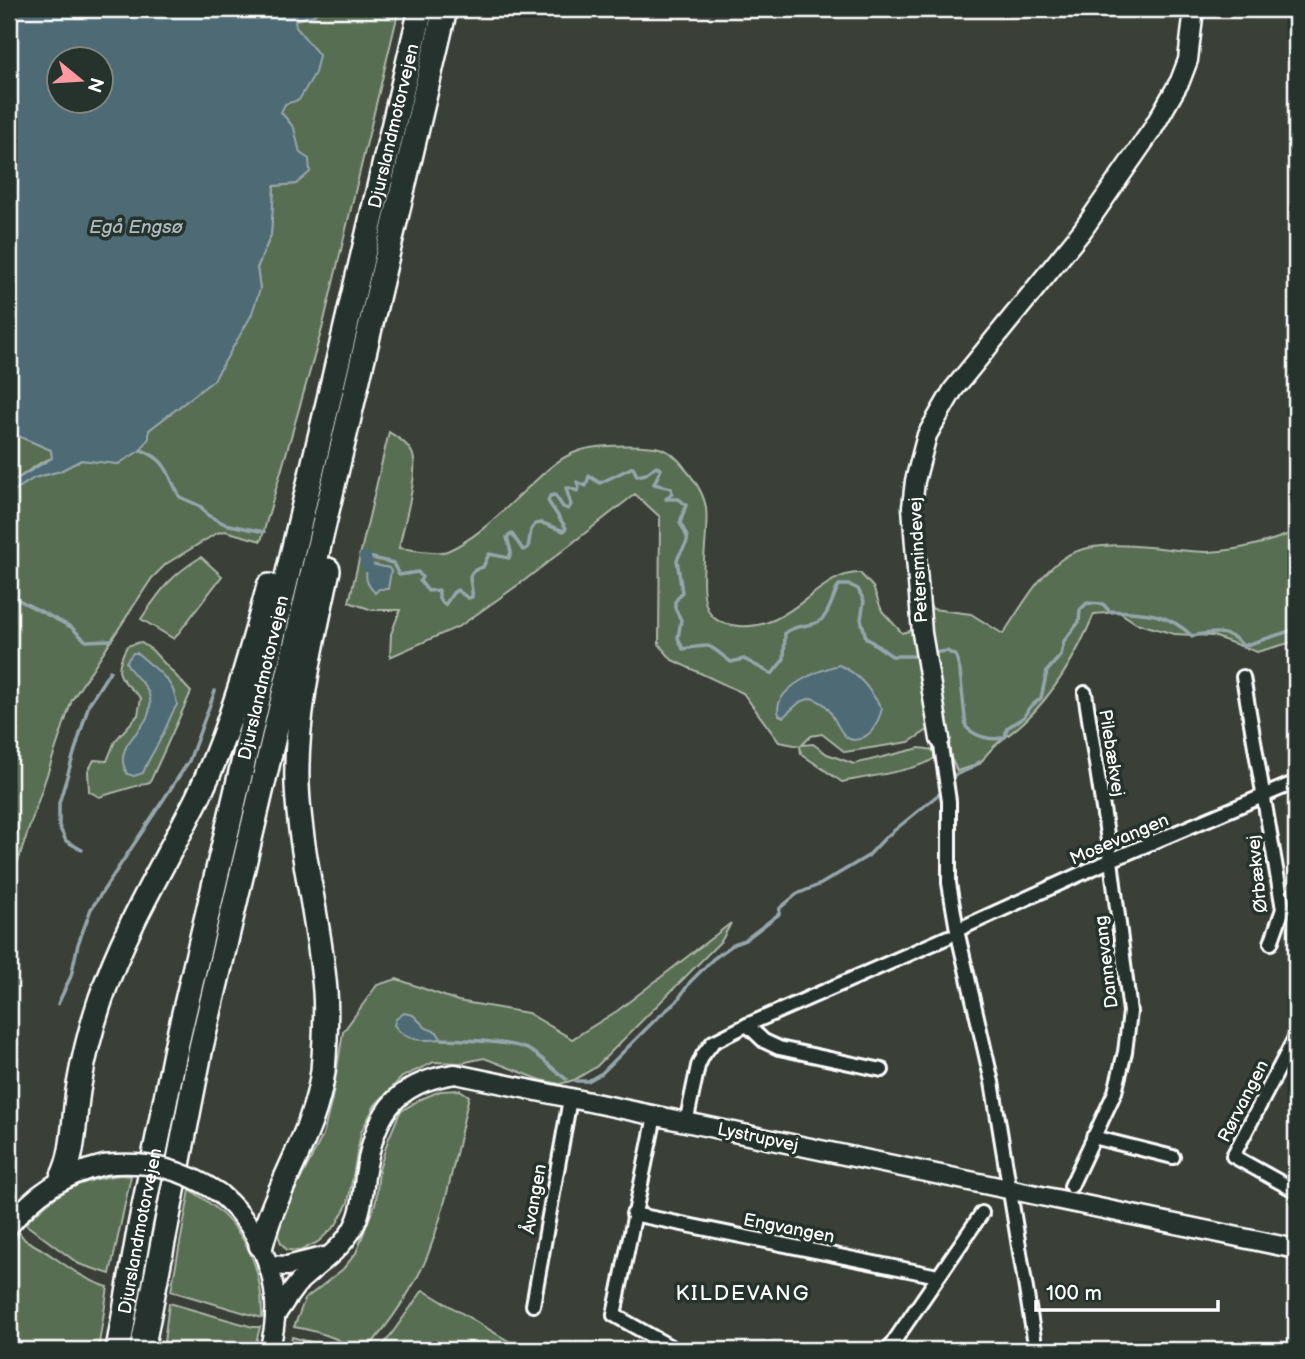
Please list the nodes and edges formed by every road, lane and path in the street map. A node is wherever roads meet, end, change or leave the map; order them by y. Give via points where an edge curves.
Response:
1 (421, 9) edge
2 (446, 9) edge
3 (1194, 9) edge
4 (347, 321) junction
5 (1242, 677) dead end
6 (1085, 693) dead end
7 (940, 739) joint
8 (1296, 782) edge
9 (1265, 797) junction
10 (1111, 860) junction
11 (952, 934) junction
12 (1271, 943) dead end
13 (747, 1025) junction
14 (1296, 1036) edge
15 (882, 1070) dead end
16 (570, 1099) junction
17 (655, 1116) junction
18 (686, 1122) junction
19 (1093, 1137) junction
20 (1172, 1157) dead end
21 (62, 1178) junction
22 (1071, 1186) dead end
23 (1010, 1190) junction
24 (1296, 1191) edge
25 (982, 1213) dead end
26 (634, 1214) junction
27 (9, 1226) edge
28 (1296, 1249) edge
29 (265, 1255) junction
30 (330, 1255) junction
31 (938, 1276) junction
32 (533, 1305) dead end
33 (275, 1316) junction
34 (118, 1350) edge
35 (142, 1350) edge
36 (269, 1350) edge
37 (676, 1350) edge
38 (888, 1350) edge
39 (1036, 1350) edge

1 - 4 highway, Djurslandmotorvejen
2 - 29 highway via 301,705 297,785 325,992 323,1060 306,1135 274,1203
2 - 35 highway, Djurslandmotorvejen via 204,1034
3 - 7 street, Petersmindevej via 1190,48 1180,81 1152,130 1082,231 953,390 927,435 912,507 922,633
4 - 21 highway via 236,699 199,794 135,919 101,998 79,1082 69,1164
4 - 34 highway, Djurslandmotorvejen via 177,1043
5 - 9 street, Ørbækvej
6 - 10 street, Pilebækvej
7 - 11 street, Petersmindevej via 949,801
8 - 9 street, Mosevangen
9 - 10 street, Mosevangen
9 - 12 street, Ørbækvej via 1283,909
10 - 11 street, Mosevangen
10 - 19 street, Dannevang via 1130,1012 1115,1092
11 - 13 street, Mosevangen
11 - 23 street, Petersmindevej via 992,1082
13 - 15 street via 779,1048
13 - 18 street, Mosevangen via 713,1042 703,1055
14 - 24 street, Rørvangen via 1233,1156
16 - 17 street, Lystrupvej
16 - 30 street, Lystrupvej via 455,1074 422,1082 405,1092 378,1122 354,1227
16 - 32 street, Åvangen
17 - 18 street, Lystrupvej
17 - 26 street
18 - 23 street, Lystrupvej
19 - 20 street
19 - 22 street, Dannevang
21 - 27 street via 23,1208
21 - 29 street, bridge via 104,1165 138,1163 189,1175 219,1193 244,1217
23 - 28 street, Lystrupvej
23 - 39 street, Petersmindevej
25 - 31 street
26 - 31 street, Engvangen
26 - 37 street via 614,1315
29 - 30 street via 287,1266
29 - 33 street
30 - 33 street, Lystrupvej via 299,1283
31 - 38 street
33 - 36 street

